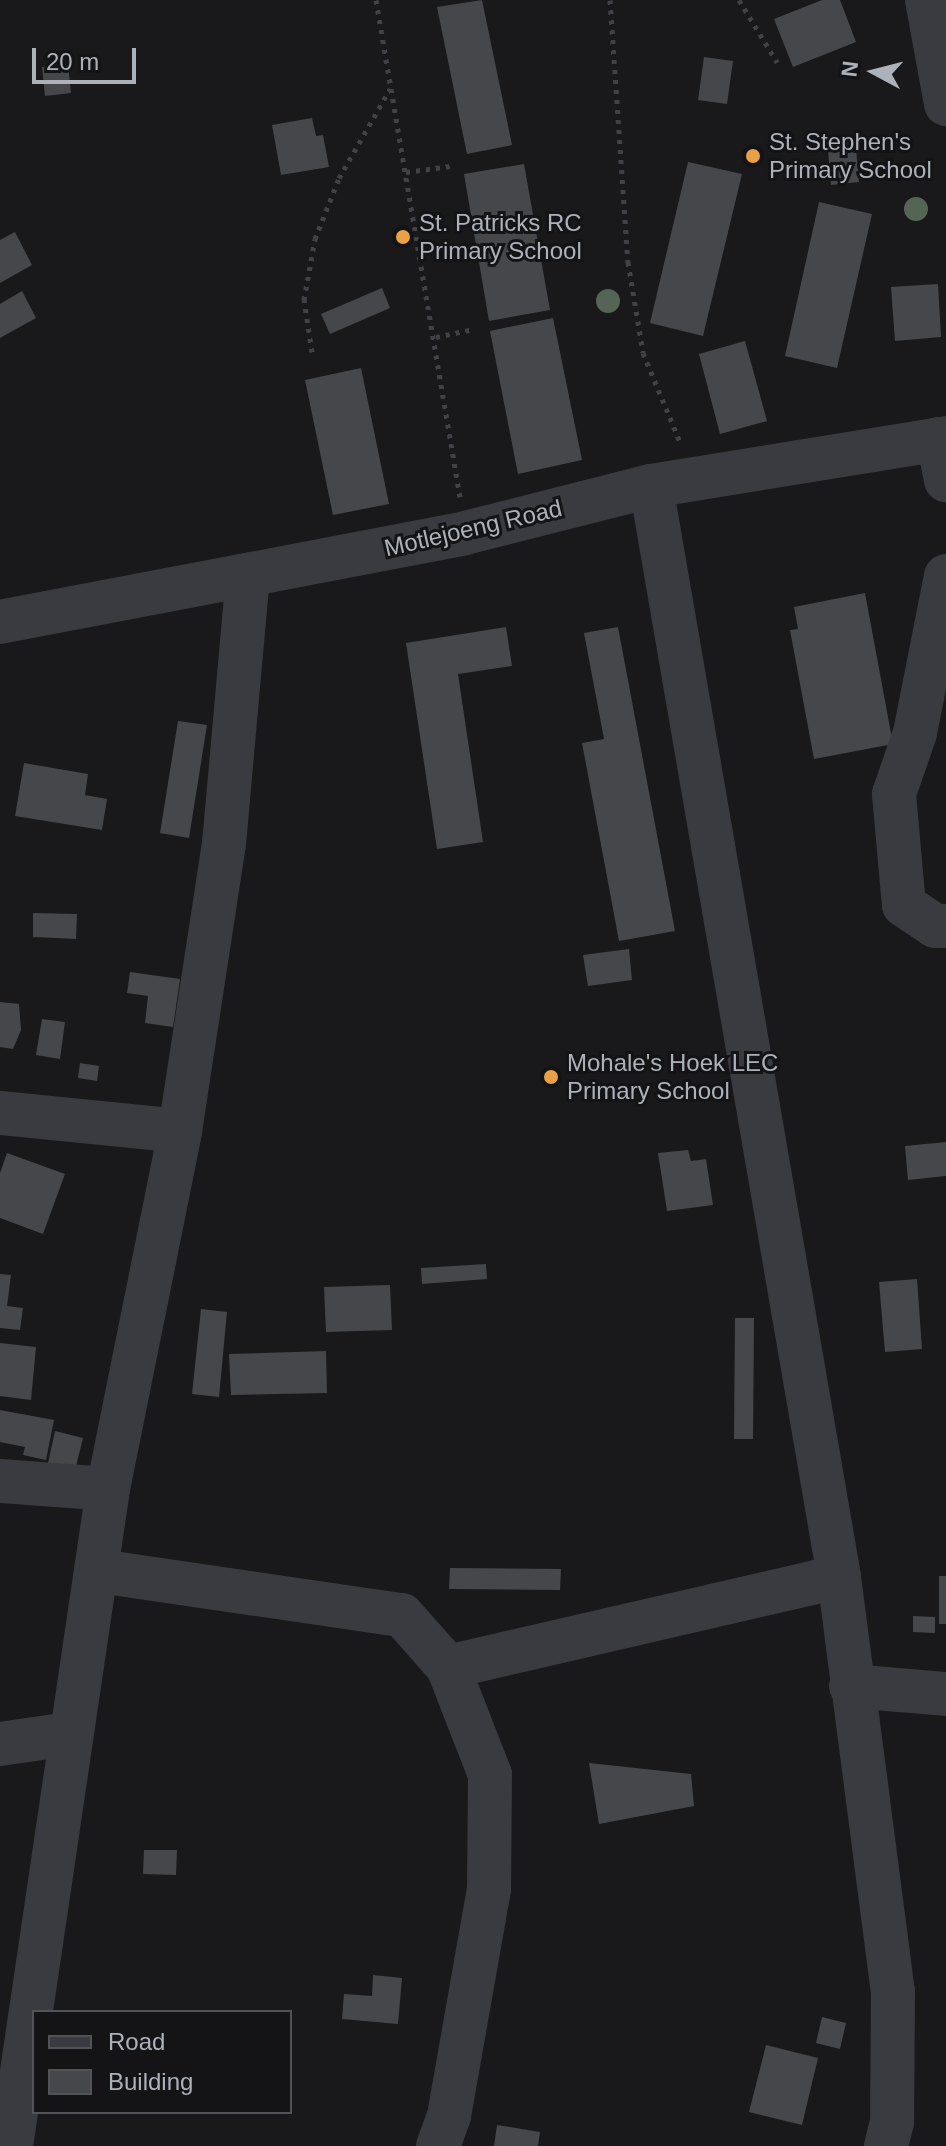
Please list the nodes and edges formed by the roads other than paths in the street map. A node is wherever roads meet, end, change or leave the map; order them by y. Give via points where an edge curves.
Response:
1 (927, 0) edge
2 (946, 104) edge
3 (943, 452) edge
4 (672, 483) junction
5 (248, 575) junction
6 (946, 576) edge
7 (0, 622) edge
8 (946, 926) edge
9 (0, 1113) edge
10 (180, 1131) junction
11 (0, 1481) edge
12 (108, 1489) junction
13 (99, 1571) junction
14 (839, 1577) junction
15 (448, 1667) junction
16 (851, 1686) junction
17 (946, 1694) edge
18 (69, 1734) junction
19 (0, 1744) edge
20 (11, 2146) edge
21 (438, 2146) edge
22 (886, 2146) edge

1 - 2 street
3 - 4 street, Motlejoeng Road
4 - 5 street, Motlejoeng Road via 465,533
4 - 14 street
5 - 7 street, Motlejoeng Road
5 - 10 street via 224,844
6 - 8 street via 915,733 894,794 904,905 935,926
9 - 10 street
10 - 12 street
11 - 12 street
12 - 13 street
13 - 15 street via 402,1615
13 - 18 street
14 - 15 street
14 - 16 street
15 - 21 street via 490,1775 489,1889 449,2116
16 - 17 street
16 - 22 street via 893,1991 892,2122
18 - 19 street
18 - 20 street

